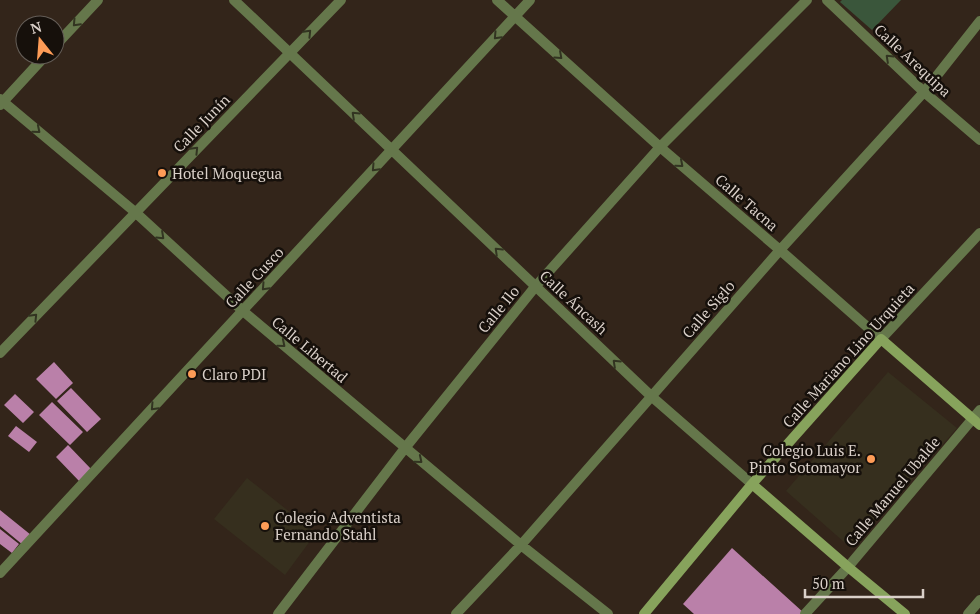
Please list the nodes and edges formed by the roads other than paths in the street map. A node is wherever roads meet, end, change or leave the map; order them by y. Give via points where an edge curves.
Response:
1 (98, 0) edge
2 (234, 0) edge
3 (341, 0) edge
4 (497, 0) edge
5 (530, 0) edge
6 (807, 0) edge
7 (827, 0) edge
8 (516, 16) junction
9 (980, 21) edge
10 (65, 35) edge
11 (290, 53) junction
12 (36, 65) edge
13 (924, 92) junction
14 (1, 102) edge
15 (980, 140) edge
16 (660, 147) junction
17 (392, 150) junction
18 (135, 212) junction
19 (980, 234) edge
20 (780, 250) junction
21 (535, 287) junction
22 (243, 312) junction
23 (880, 339) junction
24 (0, 352) edge
25 (651, 396) junction
26 (980, 410) edge
27 (976, 421) edge
28 (404, 448) junction
29 (752, 484) junction
30 (521, 544) junction
31 (848, 567) junction
32 (0, 573) edge
33 (980, 600) edge
34 (278, 614) edge
35 (456, 614) edge
36 (608, 614) edge
37 (644, 614) edge
38 (805, 614) edge
39 (905, 614) edge
40 (968, 614) edge

1 -> 10 street
2 - 11 street, Calle Áncash
11 -> 3 street, Calle Junín
4 - 8 street, Calle Tacna
5 - 8 street, Calle Cusco
6 - 16 street, Calle Ilo
13 -> 7 street, Calle Arequipa
8 -> 16 street, Calle Tacna
8 -> 17 street, Calle Cusco
9 - 13 street, Calle Siglo
17 -> 11 street, Calle Áncash
18 -> 11 street, Calle Junín
12 - 14 street
13 - 15 street, Calle Arequipa
13 - 20 street, Calle Siglo
14 -> 18 street, Calle Libertad
16 -> 20 street, Calle Tacna
16 - 21 street, Calle Ilo
21 -> 17 street, Calle Áncash
17 -> 22 street, Calle Cusco
18 -> 22 street, Calle Libertad
24 -> 18 street, Calle Junín
19 - 23 street, Calle Mariano Lino Urquieta
20 - 23 street, Calle Tacna
20 - 25 street, Calle Siglo
25 -> 21 street, Calle Áncash
21 - 28 street, Calle Ilo
22 -> 28 street, Calle Libertad
22 -> 32 street, Calle Cusco
23 - 27 main road, Calle Tacna
23 - 29 main road, Calle Mariano Lino Urquieta
25 - 29 street, Calle Áncash
25 - 30 street, Calle Siglo
26 - 27 street, Calle Manuel Ubalde
27 - 31 street, Calle Manuel Ubalde
28 -> 30 street, Calle Libertad
28 - 34 street, Calle Ilo
29 - 31 main road, Calle Áncash
29 - 37 main road, Calle Mariano Lino Urquieta
30 - 35 street, Calle Siglo
30 - 36 street, Calle Libertad
31 - 38 street, Calle Manuel Ubalde
31 - 39 main road, Calle Áncash
33 - 40 street

